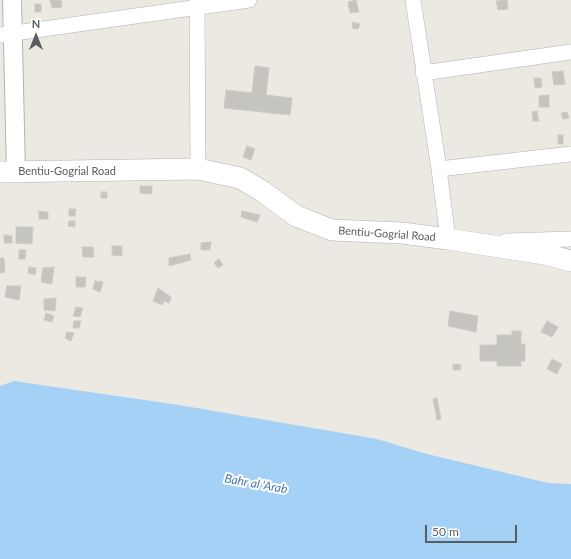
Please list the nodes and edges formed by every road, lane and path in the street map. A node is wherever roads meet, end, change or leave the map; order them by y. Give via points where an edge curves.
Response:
1 (12, 0) edge
2 (249, 0) edge
3 (413, 0) edge
4 (198, 4) edge
5 (6, 34) edge
6 (571, 52) edge
7 (423, 73) junction
8 (571, 154) edge
9 (198, 169) junction
10 (439, 169) junction
11 (8, 171) edge
12 (448, 238) junction
13 (571, 239) edge
14 (477, 242) junction
15 (571, 261) edge

1 - 5 street
2 - 4 street
3 - 7 street
4 - 5 street
4 - 9 street
5 - 11 street
6 - 7 street
7 - 10 street
8 - 10 street
9 - 11 main road, Bentiu-Gogrial Road
9 - 12 main road, Bentiu-Gogrial Road via 240,178 296,216 332,230
10 - 12 street
12 - 14 main road, Bentiu-Gogrial Road
13 - 14 street
14 - 15 main road, Bentiu-Gogrial Road

